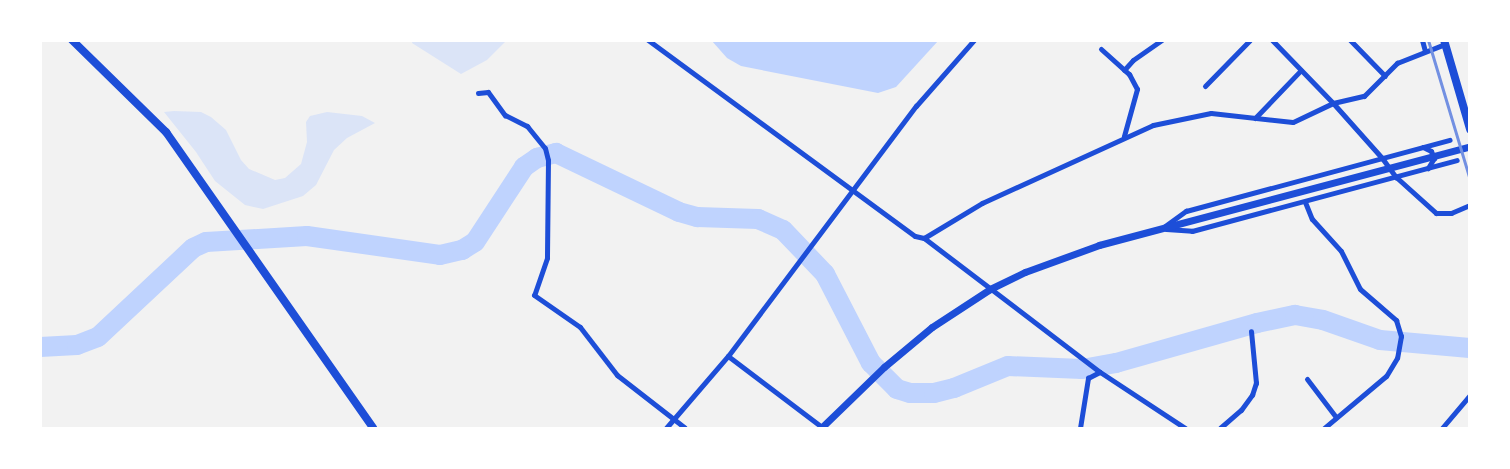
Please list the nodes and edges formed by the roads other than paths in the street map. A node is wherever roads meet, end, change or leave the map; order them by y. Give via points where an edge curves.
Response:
1 (72, 40) edge
2 (648, 40) edge
3 (974, 40) edge
4 (1162, 40) edge
5 (1250, 40) edge
6 (1272, 40) edge
7 (1350, 40) edge
8 (1422, 40) edge
9 (1445, 42) edge
10 (1101, 49) dead end
11 (1425, 51) junction
12 (1124, 70) junction
13 (1301, 70) junction
14 (1385, 76) junction
15 (1205, 86) dead end
16 (478, 93) dead end
17 (1333, 103) junction
18 (1255, 118) junction
19 (1470, 129) edge
20 (1124, 136) junction
21 (1450, 140) dead end
22 (1470, 146) edge
23 (1423, 147) junction
24 (1382, 158) junction
25 (1457, 160) dead end
26 (1428, 168) junction
27 (1396, 177) junction
28 (853, 189) junction
29 (1305, 202) junction
30 (1470, 205) edge
31 (1161, 228) junction
32 (924, 238) junction
33 (990, 289) junction
34 (1251, 331) dead end
35 (728, 356) junction
36 (1099, 370) junction
37 (1307, 379) dead end
38 (1470, 395) edge
39 (1336, 417) junction
40 (674, 419) junction
41 (821, 428) edge
42 (1326, 428) edge
43 (373, 429) edge
44 (666, 429) edge
45 (685, 429) edge
46 (1080, 429) edge
47 (1185, 429) edge
48 (1220, 429) edge
49 (1442, 429) edge

1 - 43 main road via 166,132
2 - 28 street
3 - 28 street via 916,106
4 - 12 street
5 - 15 street
6 - 13 street
7 - 14 street
8 - 11 street
9 - 11 street
9 - 19 main road
10 - 12 street
11 - 14 street via 1397,63
12 - 20 street via 1137,89
13 - 17 street
13 - 18 street
14 - 17 street via 1364,96
16 - 40 street via 488,92 505,115 527,126 548,160 547,258 534,295 580,327 617,375
17 - 18 street via 1293,122
17 - 24 street
18 - 20 street via 1211,113 1153,125
20 - 32 street via 973,208
21 - 23 street
22 - 31 street
23 - 24 street
23 - 26 street via 1434,158
24 - 27 street
24 - 31 street via 1186,211
25 - 26 street
26 - 27 street
27 - 29 street
27 - 30 street via 1436,213 1451,213
28 - 32 street via 915,236
28 - 35 street
29 - 31 street via 1192,231
29 - 39 street via 1312,219 1341,251 1360,289 1396,320 1401,336 1399,353 1386,376
31 - 33 street via 1064,256
32 - 33 street
33 - 36 street
33 - 41 street via 932,327
34 - 48 street via 1256,383 1241,410
35 - 40 street
35 - 41 street
36 - 46 street via 1088,378
36 - 47 street
37 - 39 street
38 - 49 street
39 - 42 street
40 - 44 street
40 - 45 street

